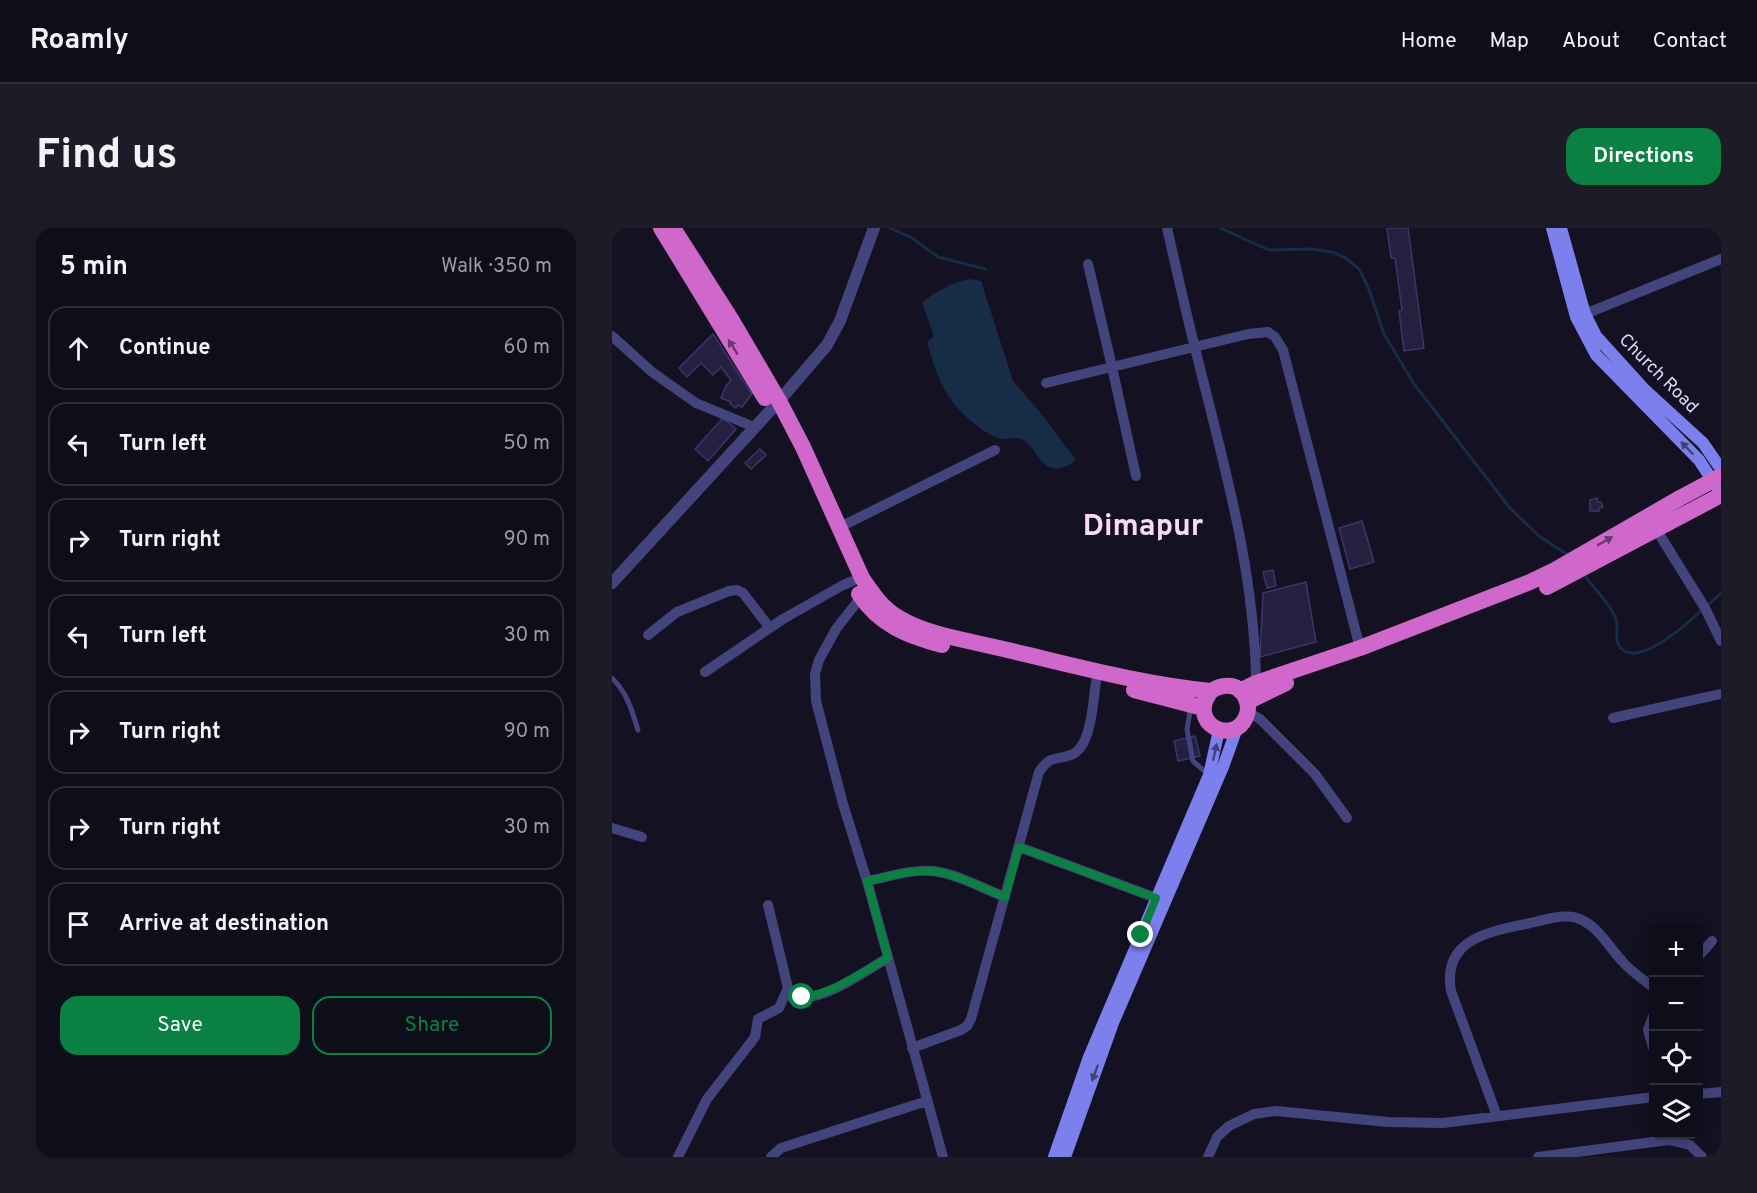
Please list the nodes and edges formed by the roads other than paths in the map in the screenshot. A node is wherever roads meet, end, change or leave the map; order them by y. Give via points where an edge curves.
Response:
1 (661, 228) edge
2 (673, 228) edge
3 (874, 228) edge
4 (1167, 228) edge
5 (1552, 228) edge
6 (1561, 228) edge
7 (1721, 259) edge
8 (1088, 264) dead end
9 (1585, 314) junction
10 (612, 336) edge
11 (1194, 347) junction
12 (1112, 367) junction
13 (1046, 383) dead end
14 (775, 405) junction
15 (754, 426) junction
16 (995, 450) dead end
17 (1136, 476) dead end
18 (1719, 480) edge
19 (838, 528) junction
20 (1656, 529) junction
21 (853, 581) junction
22 (612, 583) edge
23 (861, 597) junction
24 (770, 628) junction
25 (648, 635) dead end
26 (1721, 641) edge
27 (1360, 648) junction
28 (705, 672) dead end
29 (612, 678) edge
30 (1096, 681) junction
31 (1256, 683) junction
32 (1210, 691) junction
33 (1721, 694) edge
34 (1245, 701) junction
35 (1197, 706) junction
36 (1613, 718) dead end
37 (1237, 728) junction
38 (638, 729) dead end
39 (1219, 730) junction
40 (1209, 774) junction
41 (1347, 818) dead end
42 (612, 828) edge
43 (642, 837) dead end
44 (1019, 847) junction
45 (867, 881) junction
46 (1005, 897) junction
47 (1156, 898) junction
48 (768, 905) dead end
49 (1712, 941) dead end
50 (1703, 951) edge
51 (888, 958) junction
52 (1649, 985) edge
53 (788, 988) junction
54 (912, 1048) junction
55 (1721, 1092) edge
56 (1703, 1094) edge
57 (1649, 1097) edge
58 (927, 1101) junction
59 (1497, 1116) junction
60 (678, 1157) edge
61 (771, 1157) edge
62 (944, 1157) edge
63 (1054, 1157) edge
64 (1065, 1157) edge
65 (1208, 1157) edge
66 (1538, 1157) edge
67 (1702, 1157) edge

14 -> 1 highway
2 - 14 highway via 731,319
3 - 14 street via 840,321 827,345
4 - 11 street
18 -> 5 main road via 1596,355 1576,317
6 - 9 main road, Church Road
7 - 9 street
8 - 12 street
9 - 18 main road, Church Road via 1596,336 1622,367 1703,443
10 - 15 street via 652,372 696,403
11 - 12 street
11 - 27 street via 1268,332 1283,350
11 - 31 street via 1251,594
12 - 13 street
12 - 17 street
14 - 15 street
14 - 19 highway via 802,447
14 - 21 highway
15 - 22 street
16 - 19 street
18 - 20 highway
27 -> 18 highway via 1555,570
19 - 32 highway via 875,597 908,622 1142,682
20 - 26 street
20 - 34 highway via 1543,588 1286,682
21 - 23 highway
21 - 24 street
23 - 30 highway via 888,624 913,637
23 - 45 street via 836,630 815,674 816,701
24 - 25 street via 737,590 677,612
24 - 28 street
27 - 31 highway
29 - 38 lane via 622,687
30 - 35 highway
30 - 44 street via 1086,741 1071,755 1044,764
31 - 34 highway
32 - 34 highway via 1234,686
32 - 35 highway
33 - 36 street
34 - 37 highway via 1244,721
34 - 41 street via 1315,774
35 - 39 highway via 1210,725
35 - 40 lane via 1187,729 1193,760
37 - 39 highway
37 -> 64 main road via 1113,1023
40 -> 39 main road
40 - 47 main road
42 - 43 street
44 - 46 street
44 - 47 street
45 - 46 street via 933,871
45 - 51 street
46 - 54 street via 975,1010 967,1026
47 - 63 main road via 1089,1057
48 - 53 street
49 - 50 street
51 - 53 street via 814,996 802,997
51 - 54 street
52 - 59 street via 1590,926 1572,916 1484,934 1467,944 1451,964 1451,991
53 - 60 street via 779,1008 758,1019 755,1037 704,1105
54 - 58 street
55 - 56 street
57 - 59 street
58 - 61 street via 781,1148
58 - 62 street
59 - 65 street via 1443,1123 1276,1111 1254,1114 1229,1126 1217,1137
66 - 67 street via 1669,1140 1690,1145

